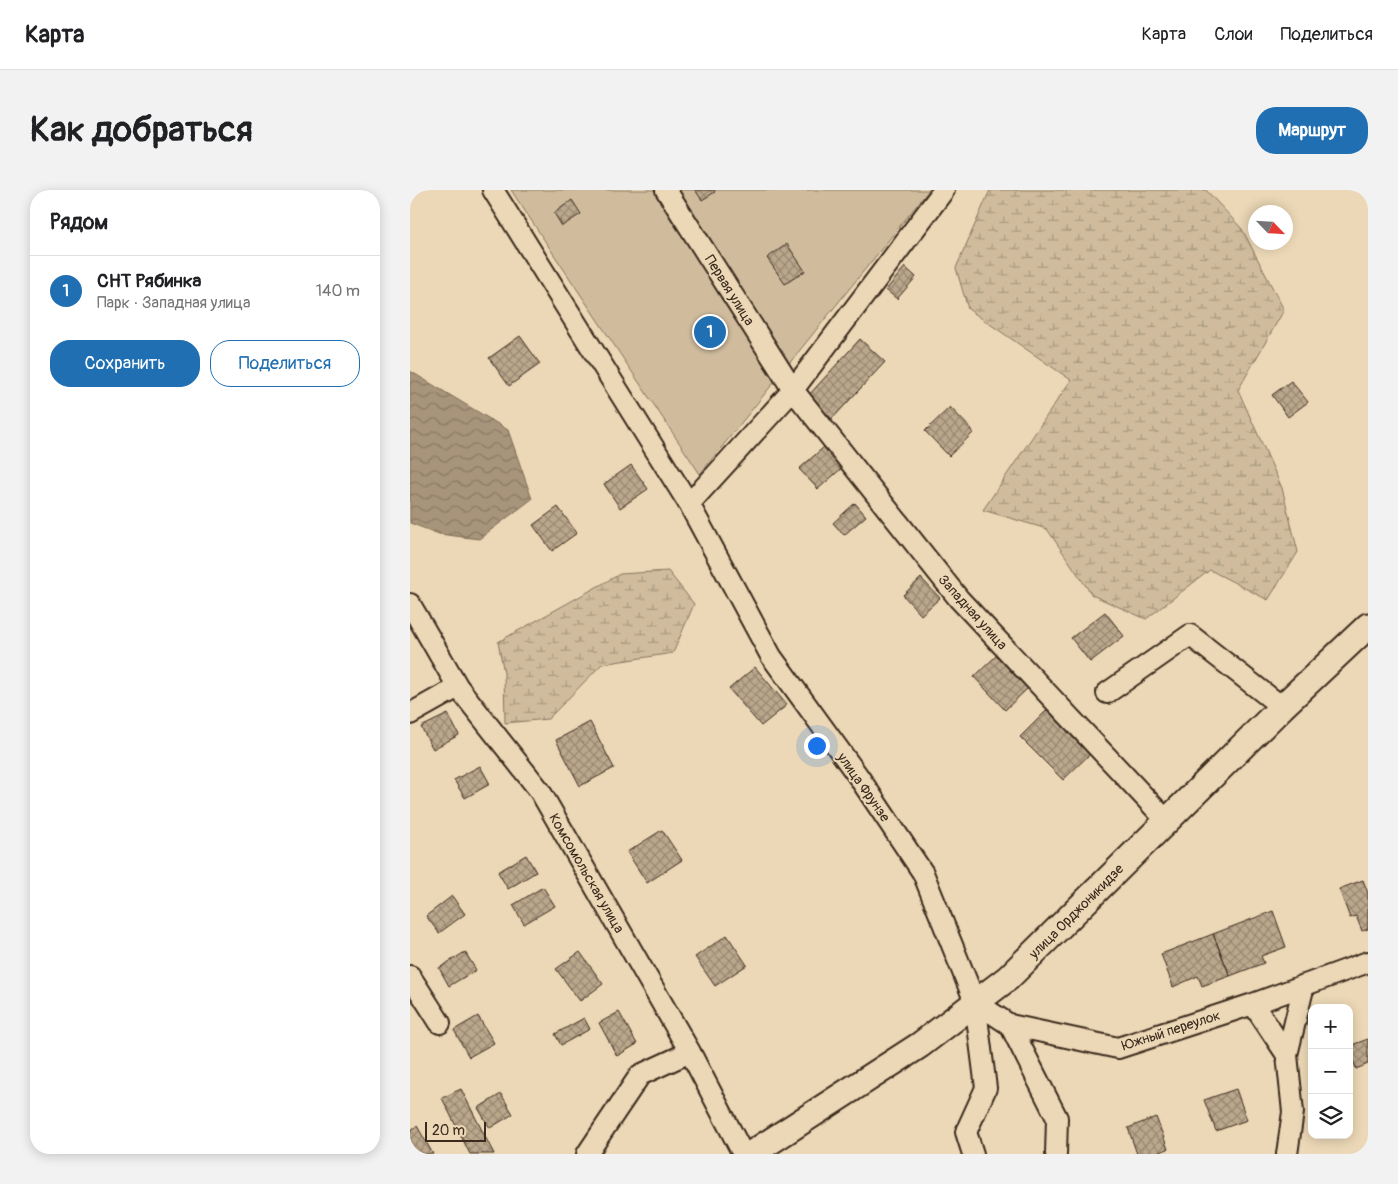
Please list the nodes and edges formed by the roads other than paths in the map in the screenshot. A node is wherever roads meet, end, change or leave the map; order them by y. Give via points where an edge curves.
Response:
1 (493, 190) edge
2 (666, 190) edge
3 (939, 192) edge
4 (793, 390) junction
5 (689, 504) junction
6 (410, 604) edge
7 (1368, 626) edge
8 (458, 687) junction
9 (1107, 693) dead end
10 (1282, 707) junction
11 (410, 714) edge
12 (1167, 821) junction
13 (1368, 962) edge
14 (410, 976) edge
15 (1304, 985) junction
16 (975, 1002) junction
17 (1253, 1004) junction
18 (440, 1023) dead end
19 (1010, 1025) junction
20 (690, 1052) junction
21 (1286, 1055) junction
22 (586, 1154) edge
23 (743, 1154) edge
24 (751, 1154) edge
25 (973, 1154) edge
26 (1056, 1154) edge
27 (1287, 1154) edge

1 - 5 street, улица Фрунзе
2 - 4 street, Первая улица
3 - 4 street
4 - 5 street
4 - 12 street, Западная улица via 959,599
5 - 16 street, улица Фрунзе via 771,656 923,873
6 - 8 street, Комсомольская улица
7 - 10 main road, улица Орджоникидзе
8 - 11 street
8 - 20 street, Комсомольская улица via 540,791
9 - 10 street via 1190,636
10 - 12 main road, улица Орджоникидзе
12 - 16 main road, улица Орджоникидзе via 1008,978
13 - 15 street, Южный переулок
14 - 18 street
15 - 17 street, Южный переулок
15 - 21 street
16 - 19 street, Южный переулок
16 - 24 main road, улица Орджоникидзе via 920,1044
16 - 25 street, улица Фрунзе via 986,1088 966,1132
17 - 19 street, Южный переулок via 1118,1048
17 - 21 street
19 - 26 street via 1057,1118
20 - 22 street via 640,1075
20 - 23 street, Комсомольская улица
21 - 27 street via 1293,1112

